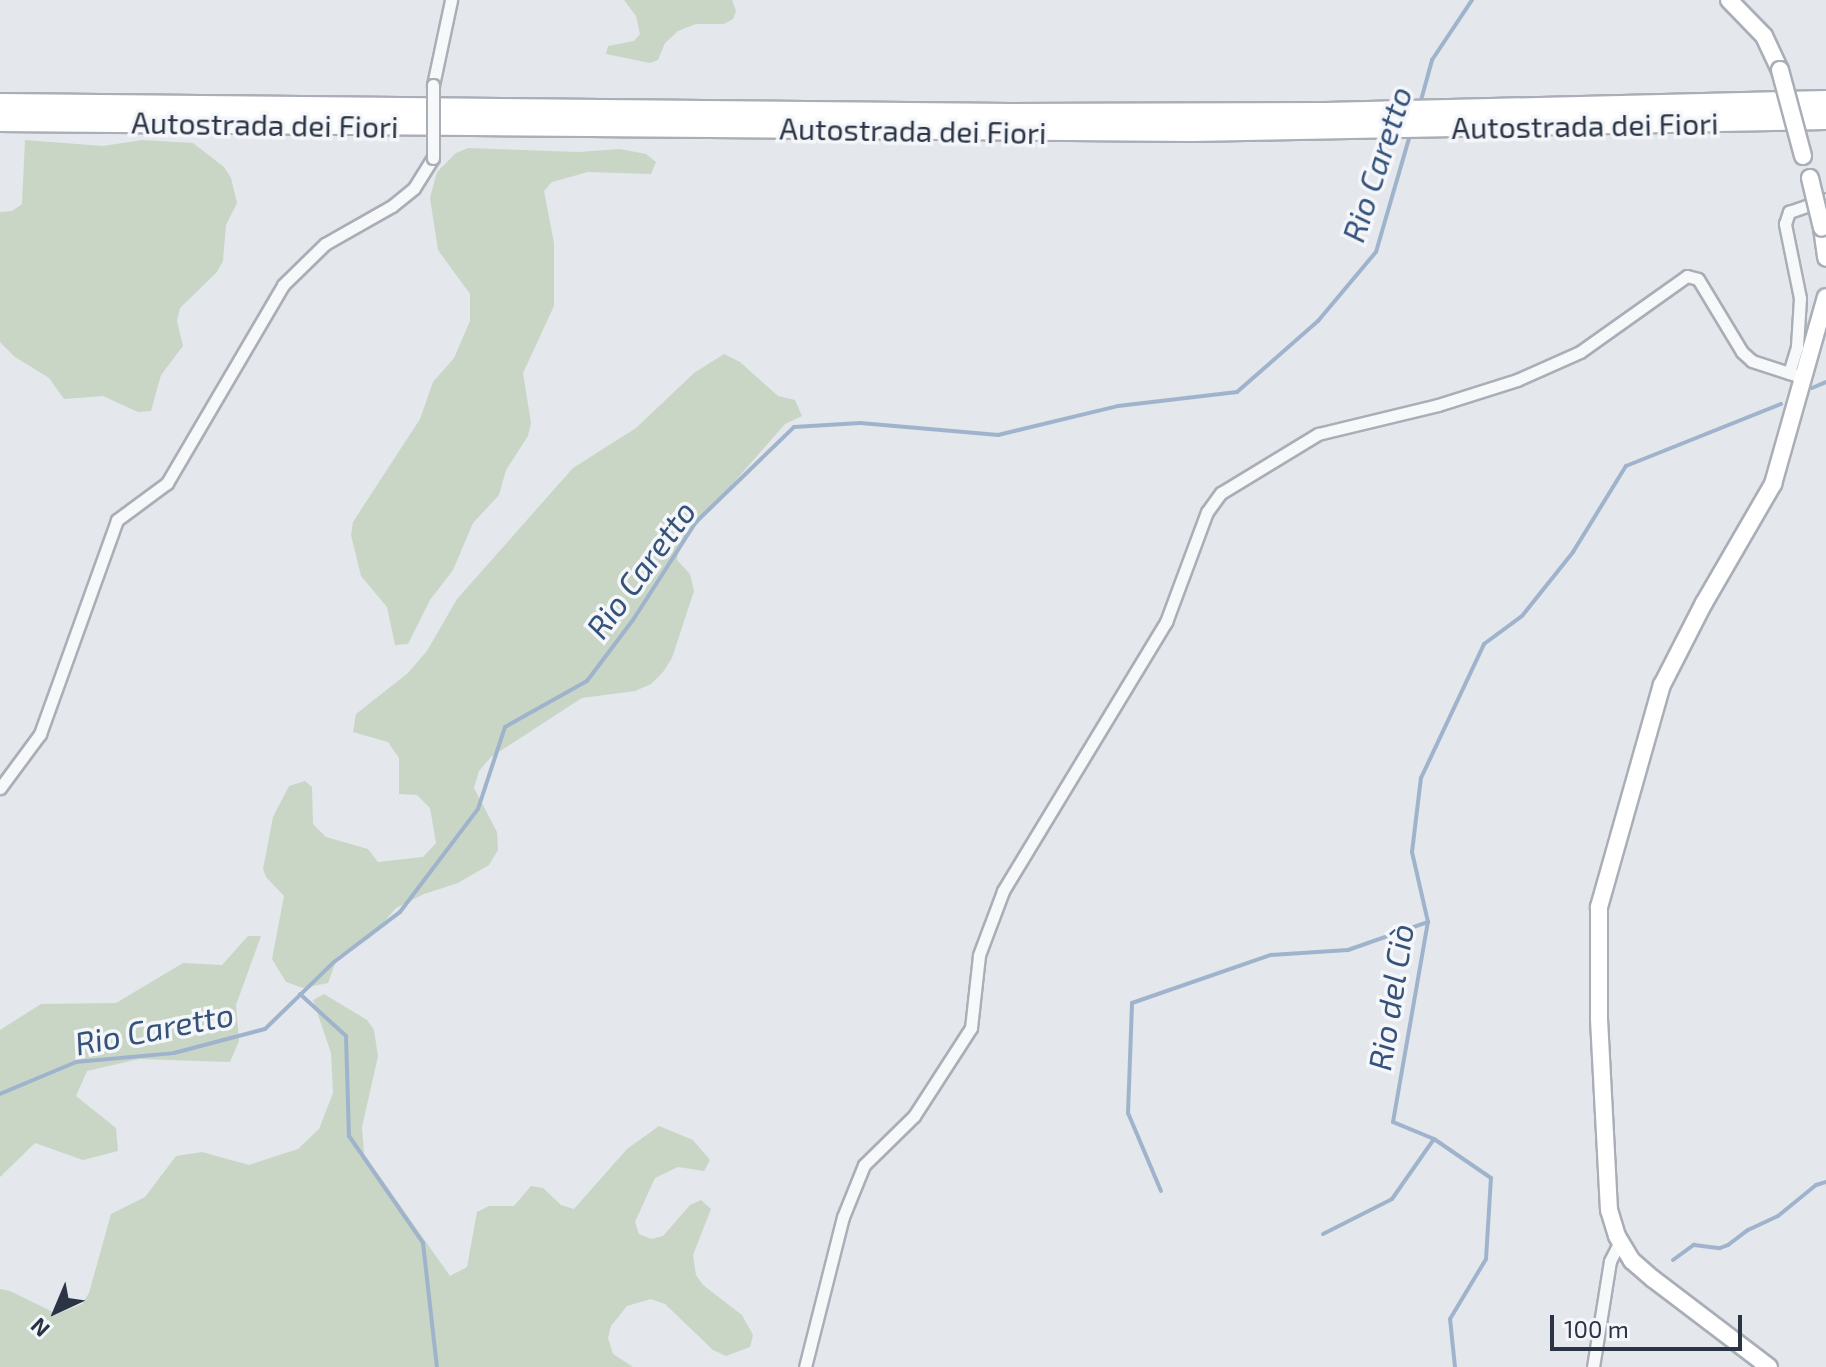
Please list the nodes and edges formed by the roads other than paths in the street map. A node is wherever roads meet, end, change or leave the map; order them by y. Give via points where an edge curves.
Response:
1 (451, 0) edge
2 (1729, 0) edge
3 (1826, 101) edge
4 (0, 104) edge
5 (1826, 119) edge
6 (0, 121) edge
7 (1826, 199) edge
8 (1826, 258) edge
9 (1826, 297) edge
10 (1796, 376) junction
11 (0, 788) edge
12 (1620, 1241) junction
13 (805, 1367) edge
14 (1593, 1367) edge
15 (1769, 1367) edge

1 - 11 street, bridge via 433,85 433,158 414,188 325,244 283,285 167,483 117,520 40,734
2 - 8 main road, bridge via 1764,36 1780,70
3 - 4 highway, Autostrada dei Fiori via 1027,114
5 - 6 highway, Autostrada dei Fiori via 1192,131
7 - 10 street via 1789,212 1785,224 1800,298
9 - 10 main road
10 - 12 main road via 1773,484 1662,685 1599,907 1609,1210
10 - 13 street via 1752,361 1742,352 1698,279 1687,276 1580,352 1517,380 1438,405 1318,434 1221,493 1207,512 1166,622 1003,891 979,955 971,1028 914,1116 864,1165 843,1217
12 - 14 street via 1610,1261
12 - 15 main road via 1632,1261 1653,1279

